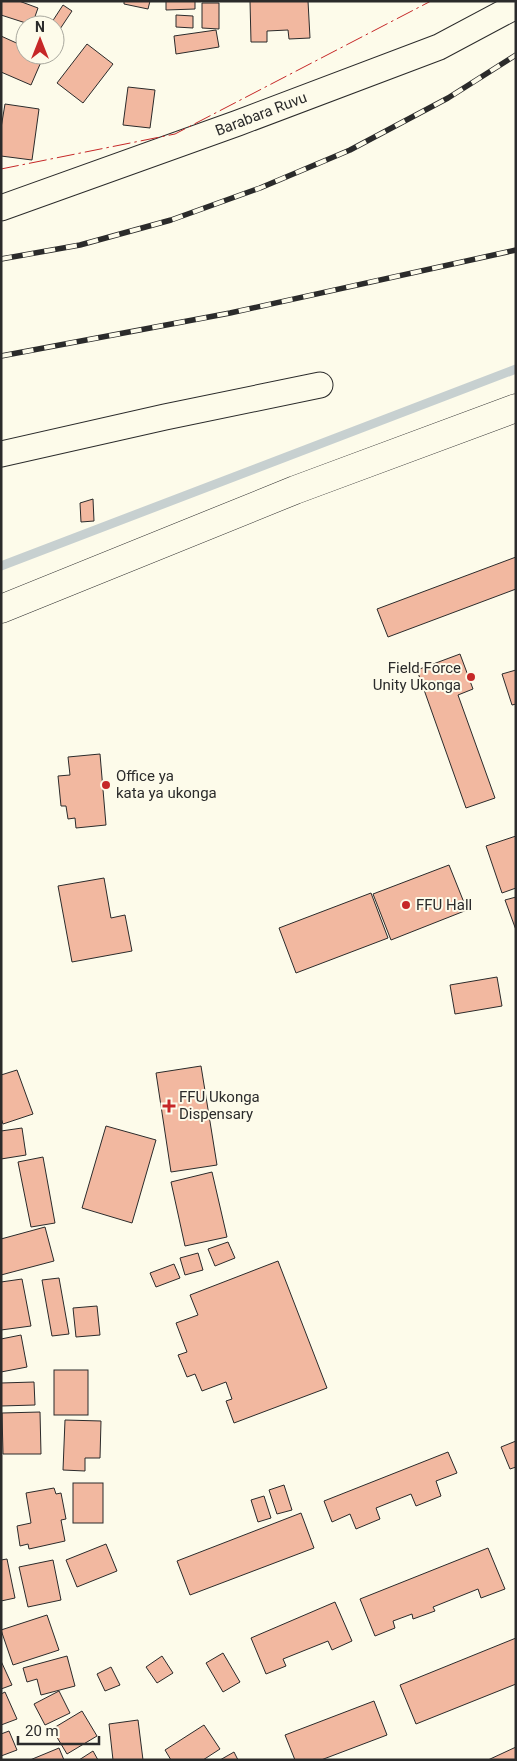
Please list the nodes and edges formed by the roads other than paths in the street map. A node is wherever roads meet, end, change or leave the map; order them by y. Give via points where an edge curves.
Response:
1 (516, 6) edge
2 (1, 208) edge
3 (320, 385) dead end
4 (516, 408) edge
5 (1, 454) edge
6 (1, 609) edge

1 - 2 street, Barabara Ruvu via 439,47
3 - 5 street
4 - 6 main road via 295,490

